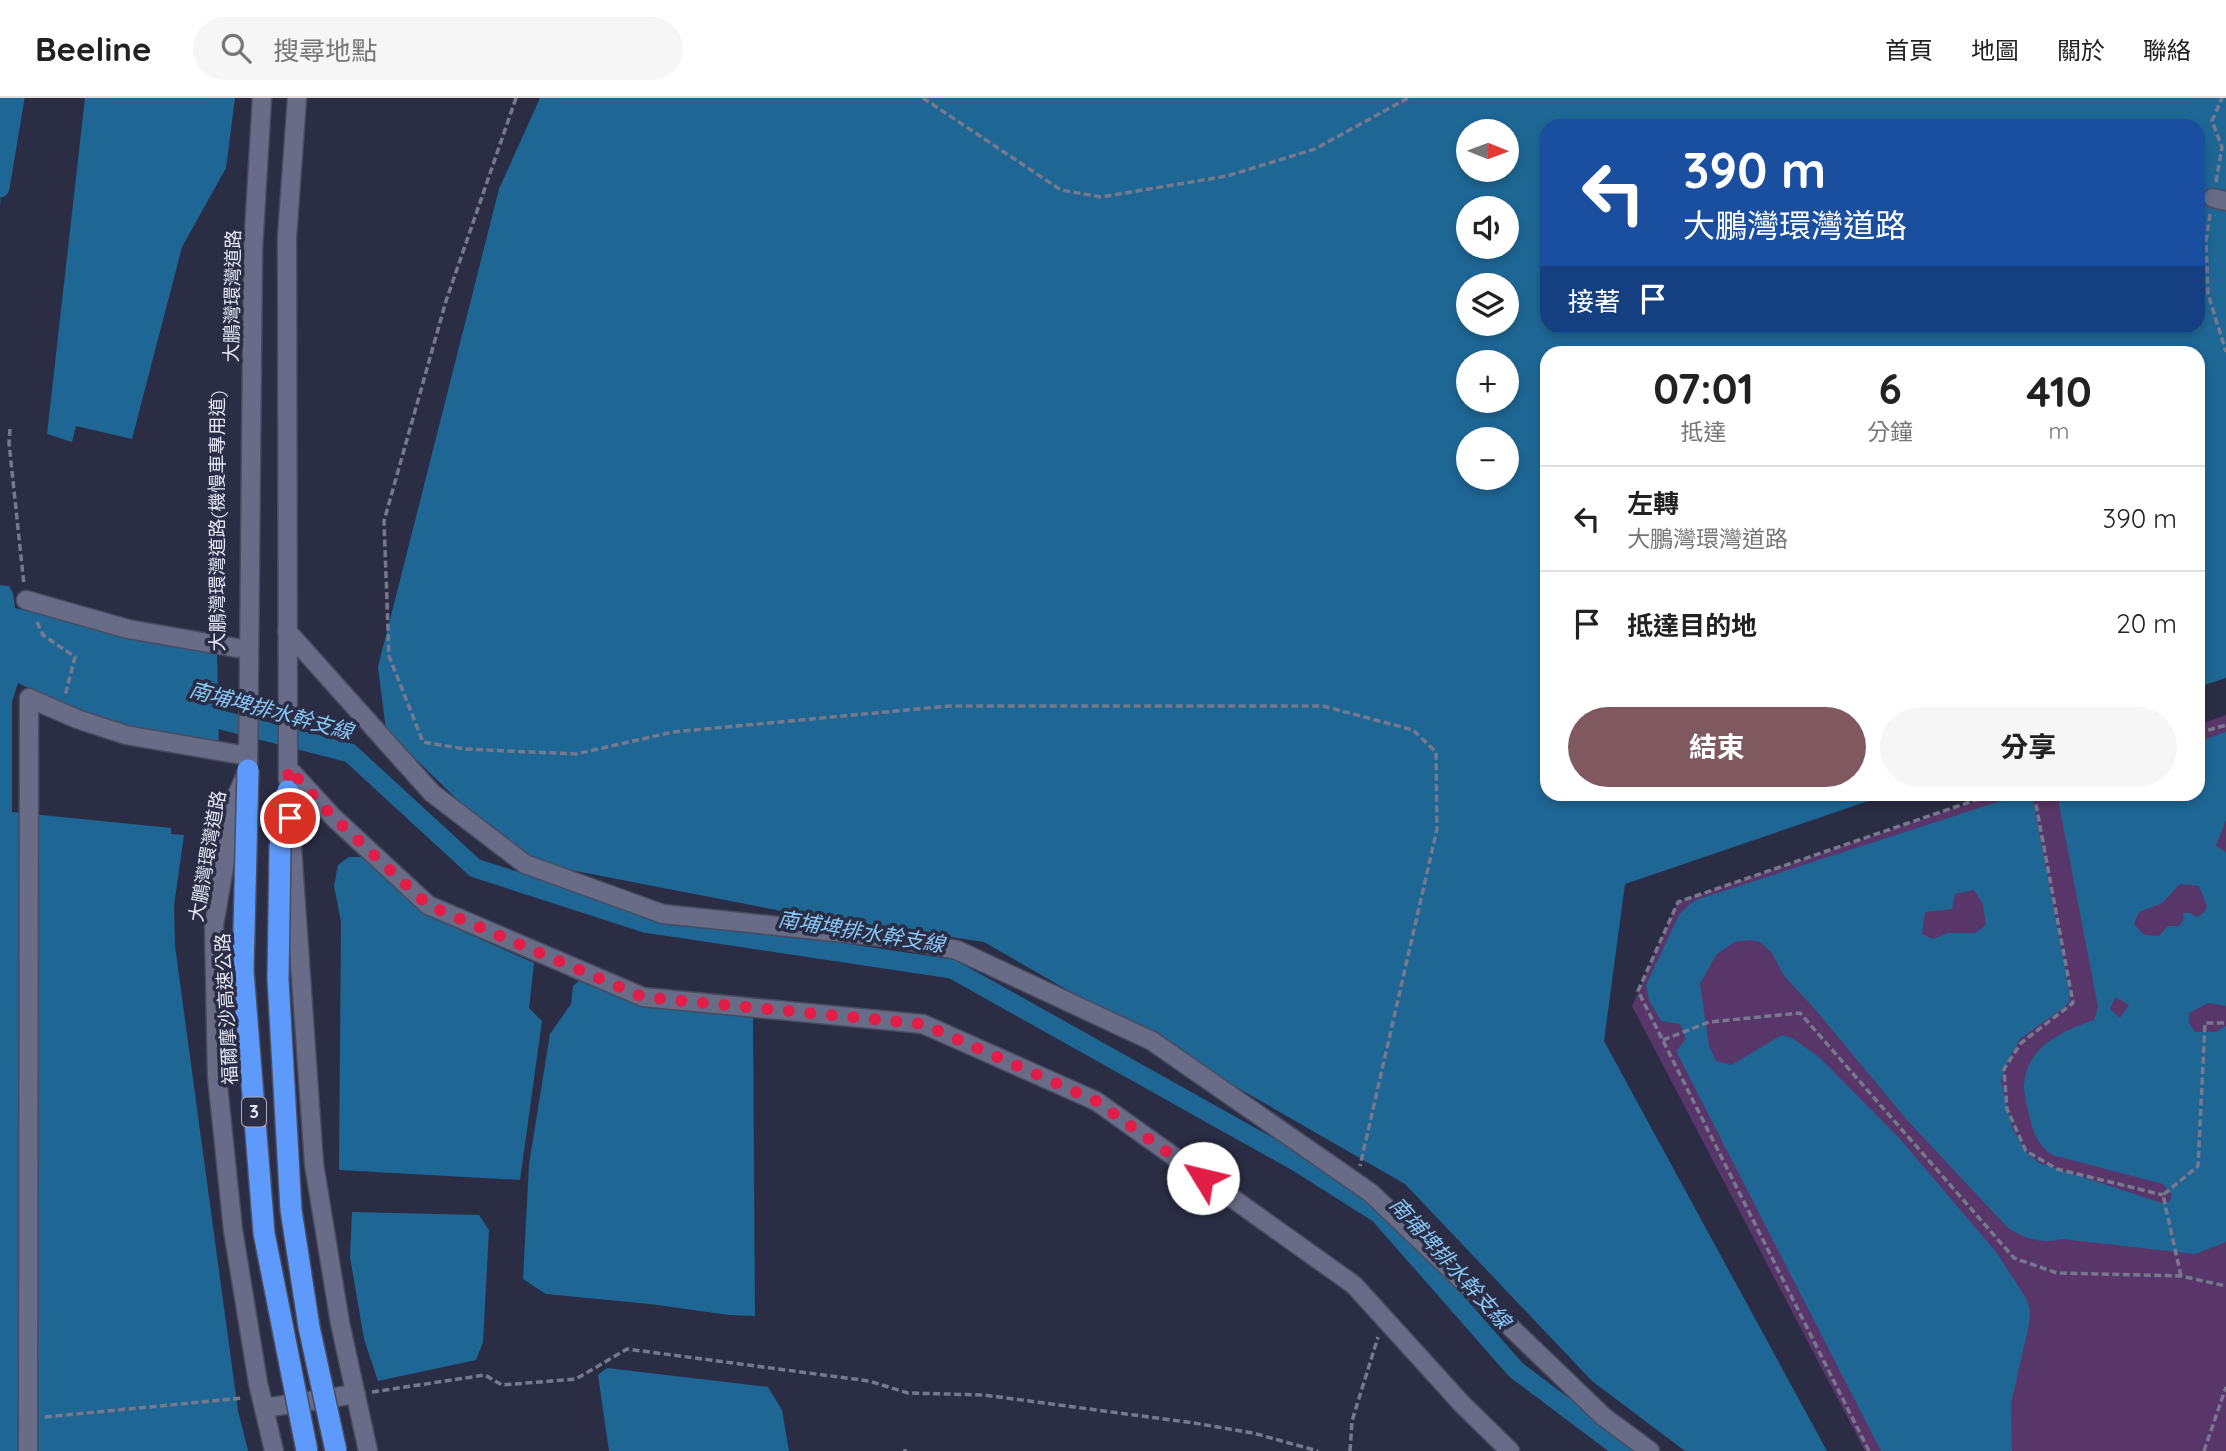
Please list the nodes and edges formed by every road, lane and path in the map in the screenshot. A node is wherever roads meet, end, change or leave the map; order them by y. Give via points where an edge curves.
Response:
1 (253, 98) edge
2 (262, 98) edge
3 (297, 98) edge
4 (516, 98) edge
5 (923, 98) edge
6 (1408, 98) edge
7 (2222, 98) edge
8 (2219, 200) edge
9 (2226, 352) edge
10 (10, 429) dead end
11 (26, 600) junction
12 (288, 631) junction
13 (237, 648) junction
14 (243, 686) junction
15 (61, 711) junction
16 (2226, 726) edge
17 (2205, 731) edge
18 (246, 759) junction
19 (288, 768) junction
20 (288, 791) junction
21 (1973, 801) edge
22 (2035, 801) edge
23 (2226, 1023) edge
24 (1663, 1041) junction
25 (1371, 1193) junction
26 (2163, 1195) junction
27 (2181, 1276) junction
28 (2226, 1286) edge
29 (1384, 1318) junction
30 (2226, 1387) edge
31 (356, 1394) junction
32 (264, 1408) junction
33 (28, 1419) junction
34 (28, 1451) edge
35 (274, 1451) edge
36 (307, 1451) edge
37 (336, 1451) edge
38 (368, 1451) edge
39 (1318, 1451) edge
40 (1350, 1451) edge
41 (1510, 1451) edge
42 (1650, 1451) edge
43 (1869, 1451) edge
44 (2204, 1451) edge

1 - 13 street, 大鵬灣環灣道路(機慢車專用道) via 241,248
2 - 14 street, 大鵬灣環灣道路 via 253,248
3 - 12 street via 287,237
4 - 25 path via 446,301 384,521 389,656 423,742 465,750 576,754 673,732 949,706 1323,706 1413,730 1436,752 1437,829 1359,1165
5 - 6 path via 1060,190 1101,197 1227,176 1315,149
7 - 8 path via 2212,121 2222,148
8 - 9 path via 2206,241 2208,294
10 - 11 path
11 - 13 street via 128,629
11 - 15 path via 43,635 75,657
12 - 19 street
12 - 25 street via 432,793 525,864 663,914 893,938 957,950 1152,1041
13 - 14 street, 大鵬灣環灣道路(機慢車專用道)
14 - 18 street, 大鵬灣環灣道路
15 - 18 street via 125,734
15 - 33 street via 29,698
16 - 17 path
18 - 32 street, 大鵬灣環灣道路 via 214,925 217,1076 233,1230
18 - 36 highway, 福爾摩沙高速公路 / 3, bridge via 243,971 264,1233
19 - 20 street
19 - 29 street via 333,817 428,905 643,997 923,1024 1096,1101 1353,1285
20 - 31 street via 314,1164
20 - 37 highway, 3, bridge via 280,847 278,979 291,1210 309,1327
21 - 24 path via 1678,902 1638,991
22 - 26 path via 2073,1003 2021,1043 2004,1069 2007,1109 2026,1151 2057,1169
23 - 26 path via 2205,1023 2198,1166
24 - 27 path via 1709,1022 1800,1013 2014,1258 2057,1273
24 - 43 path
25 - 42 street via 1604,1417
26 - 27 path
27 - 28 path
29 - 40 path via 1352,1422
29 - 41 street
30 - 44 path
31 - 32 street
31 - 38 street
31 - 39 path via 485,1375 502,1385 576,1379 627,1349 869,1381 908,1393 984,1395 1194,1423
32 - 33 path via 244,1398
32 - 35 street, 大鵬灣環灣道路
33 - 34 street

